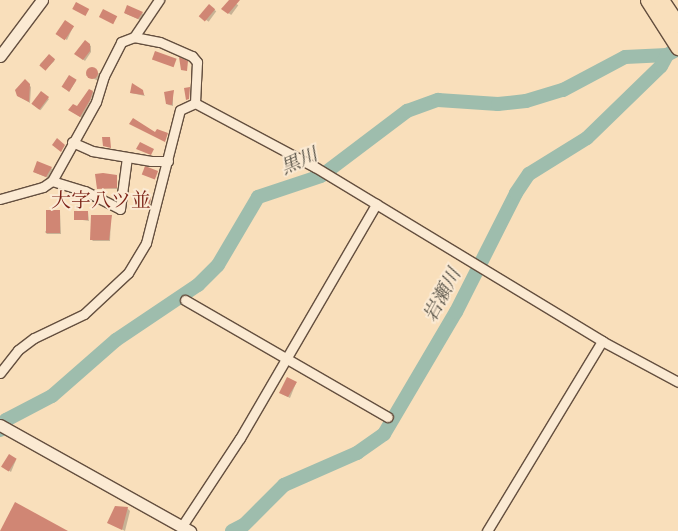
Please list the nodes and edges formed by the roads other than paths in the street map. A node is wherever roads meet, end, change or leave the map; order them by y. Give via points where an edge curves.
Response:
1 (42, 0) edge
2 (159, 0) edge
3 (648, 0) edge
4 (661, 0) edge
5 (675, 26) edge
6 (134, 37) junction
7 (678, 46) edge
8 (0, 56) edge
9 (195, 103) junction
10 (72, 142) junction
11 (127, 157) junction
12 (168, 161) junction
13 (52, 181) junction
14 (0, 199) edge
15 (376, 204) junction
16 (185, 300) dead end
17 (602, 341) junction
18 (287, 358) junction
19 (0, 373) edge
20 (678, 382) edge
21 (388, 418) dead end
22 (0, 425) edge
23 (186, 529) edge
24 (487, 531) edge

1 - 8 street
2 - 6 street
3 - 5 highway
4 - 5 highway
5 - 7 highway
6 - 9 street via 160,42 192,56 197,62
6 - 10 street via 121,42 104,76 96,102
9 - 12 street via 180,110
9 - 15 street
10 - 11 street via 92,151
10 - 13 street
11 - 12 street
11 - 13 street via 120,209 85,191
12 - 19 street via 146,243 128,273 84,314 34,338 18,350
13 - 14 street via 43,187
15 - 17 street
15 - 18 street
16 - 18 street
17 - 20 street
17 - 24 street
18 - 21 street
18 - 23 street
22 - 23 street

